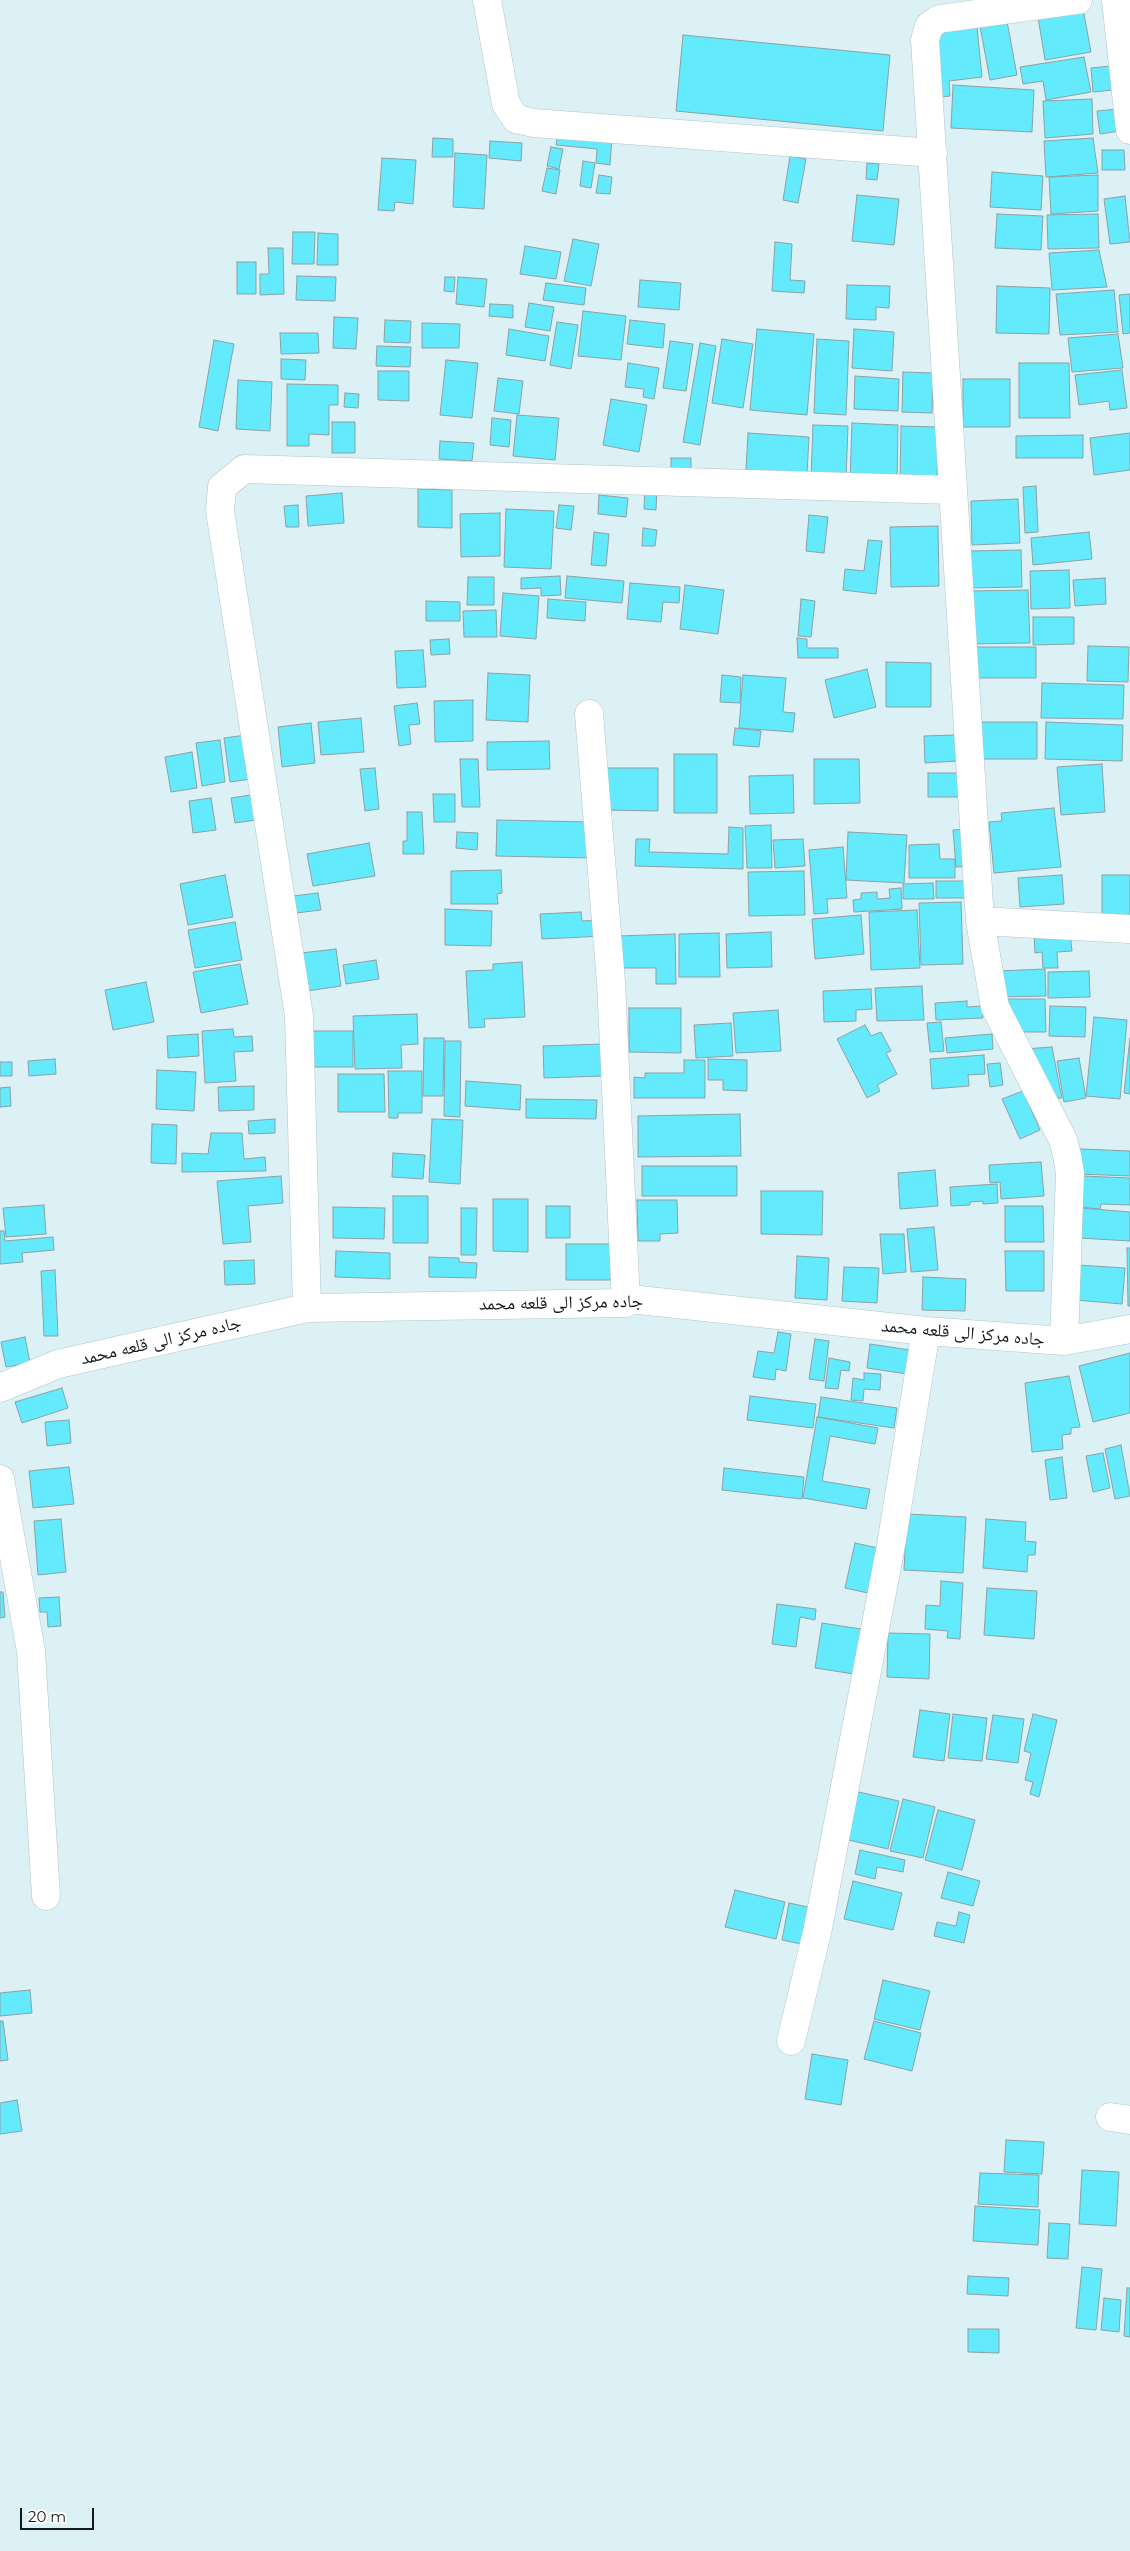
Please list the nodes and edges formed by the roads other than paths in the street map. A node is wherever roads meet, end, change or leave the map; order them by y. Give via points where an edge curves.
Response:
1 (487, 0) edge
2 (1078, 0) edge
3 (1116, 0) edge
4 (1130, 130) edge
5 (933, 154) junction
6 (952, 490) junction
7 (589, 714) dead end
8 (980, 922) junction
9 (1130, 929) edge
10 (626, 1303) junction
11 (307, 1308) junction
12 (1130, 1329) edge
13 (926, 1331) junction
14 (1064, 1341) junction
15 (0, 1388) edge
16 (0, 1479) edge
17 (46, 1896) dead end
18 (791, 2041) dead end

1 - 5 street via 506,104 516,119
2 - 5 street via 939,19 929,26 925,40
3 - 4 street
5 - 6 street
6 - 8 street
6 - 11 street via 244,469 222,487 220,510 300,1016
7 - 10 street via 611,982
8 - 9 street
8 - 14 street via 995,1007 1063,1140 1067,1155 1070,1174
10 - 11 street, جاده مرکز الی قلعه محمد
10 - 13 street, جاده مرکز الی قلعه محمد via 630,1298
11 - 15 street, جاده مرکز الی قلعه محمد via 58,1364
12 - 14 street, جاده مرکز الی قلعه محمد
13 - 14 street, جاده مرکز الی قلعه محمد
13 - 18 street via 887,1564 818,1928
16 - 17 street via 31,1651

